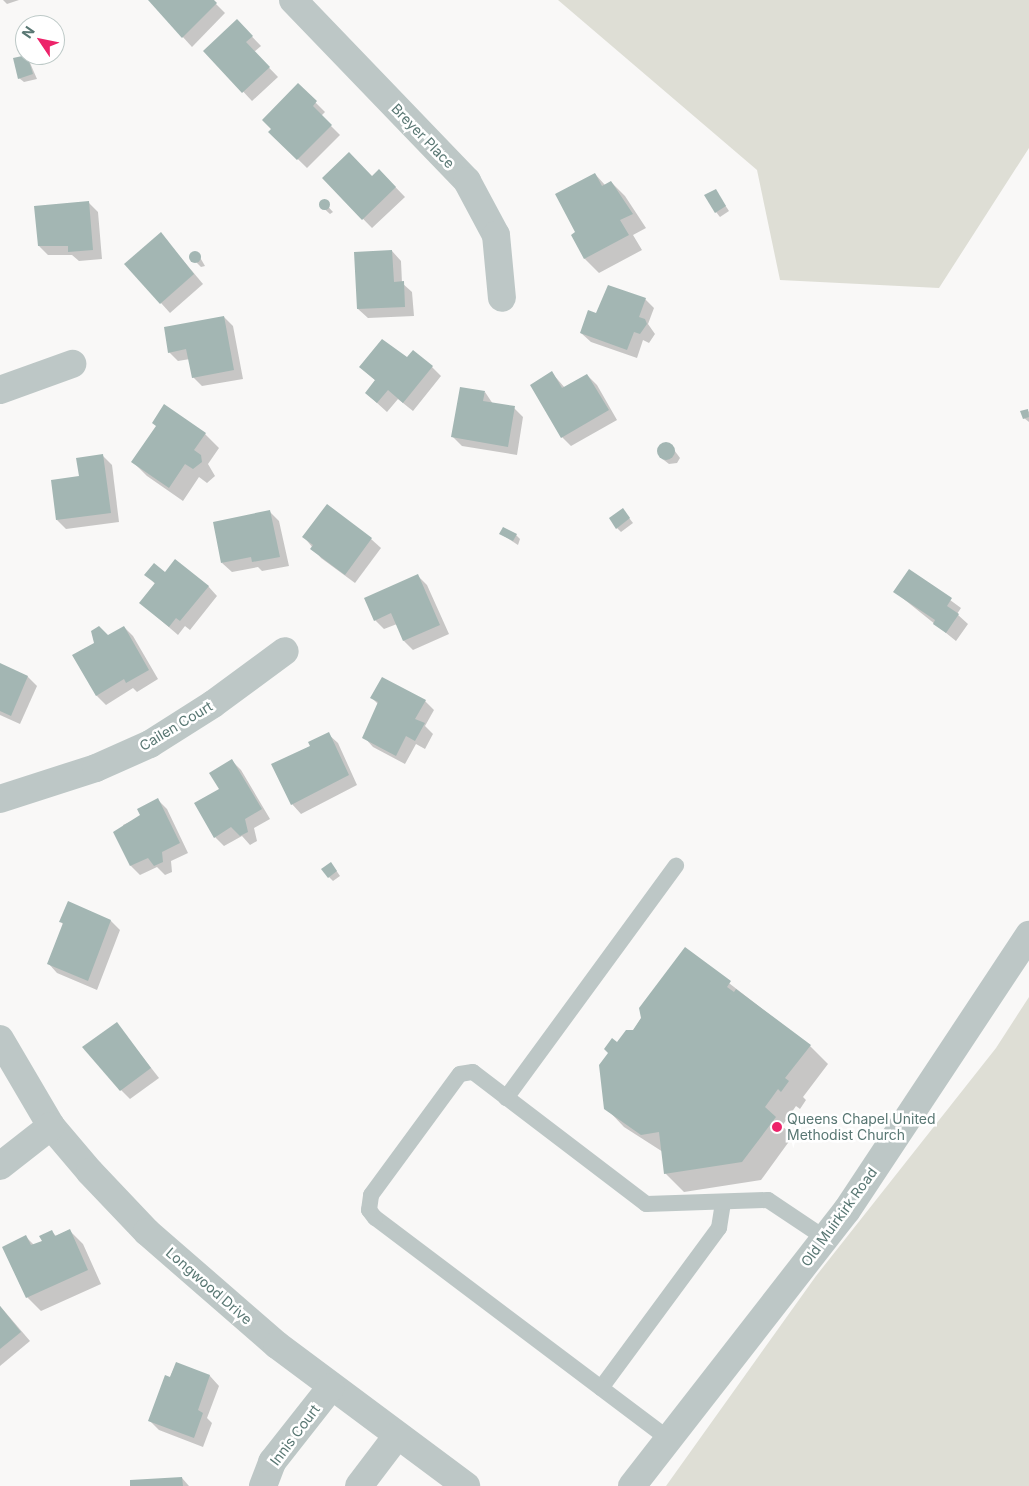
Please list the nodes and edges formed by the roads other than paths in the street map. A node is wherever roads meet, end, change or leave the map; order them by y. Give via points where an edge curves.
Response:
1 (293, 0) edge
2 (502, 298) dead end
3 (72, 364) dead end
4 (0, 390) edge
5 (285, 652) dead end
6 (0, 799) edge
7 (676, 866) dead end
8 (1029, 935) edge
9 (0, 1039) edge
10 (506, 1098) junction
11 (51, 1126) junction
12 (0, 1166) edge
13 (723, 1202) junction
14 (825, 1238) junction
15 (331, 1387) junction
16 (601, 1388) junction
17 (397, 1436) junction
18 (670, 1440) junction
19 (263, 1486) edge
20 (359, 1486) edge
21 (466, 1486) edge
22 (632, 1486) edge

1 - 2 street, Breyer Place via 467,181 496,234
3 - 4 street
5 - 6 street, Cailen Court via 150,744 96,768
7 - 10 lane
8 - 14 street, Old Muirkirk Road via 955,1050
9 - 11 street, Longwood Drive
10 - 13 lane via 646,1204
10 - 16 lane via 473,1072 460,1074 371,1195 369,1210 375,1218
11 - 12 street
11 - 15 street, Longwood Drive via 147,1232 276,1345
13 - 14 lane via 768,1200
13 - 16 lane via 719,1228
14 - 18 street, Old Muirkirk Road
15 - 17 street, Longwood Drive
15 - 19 street, Innis Court via 272,1462
16 - 18 lane
17 - 20 street
17 - 21 street, Longwood Drive
18 - 22 street, Old Muirkirk Road

